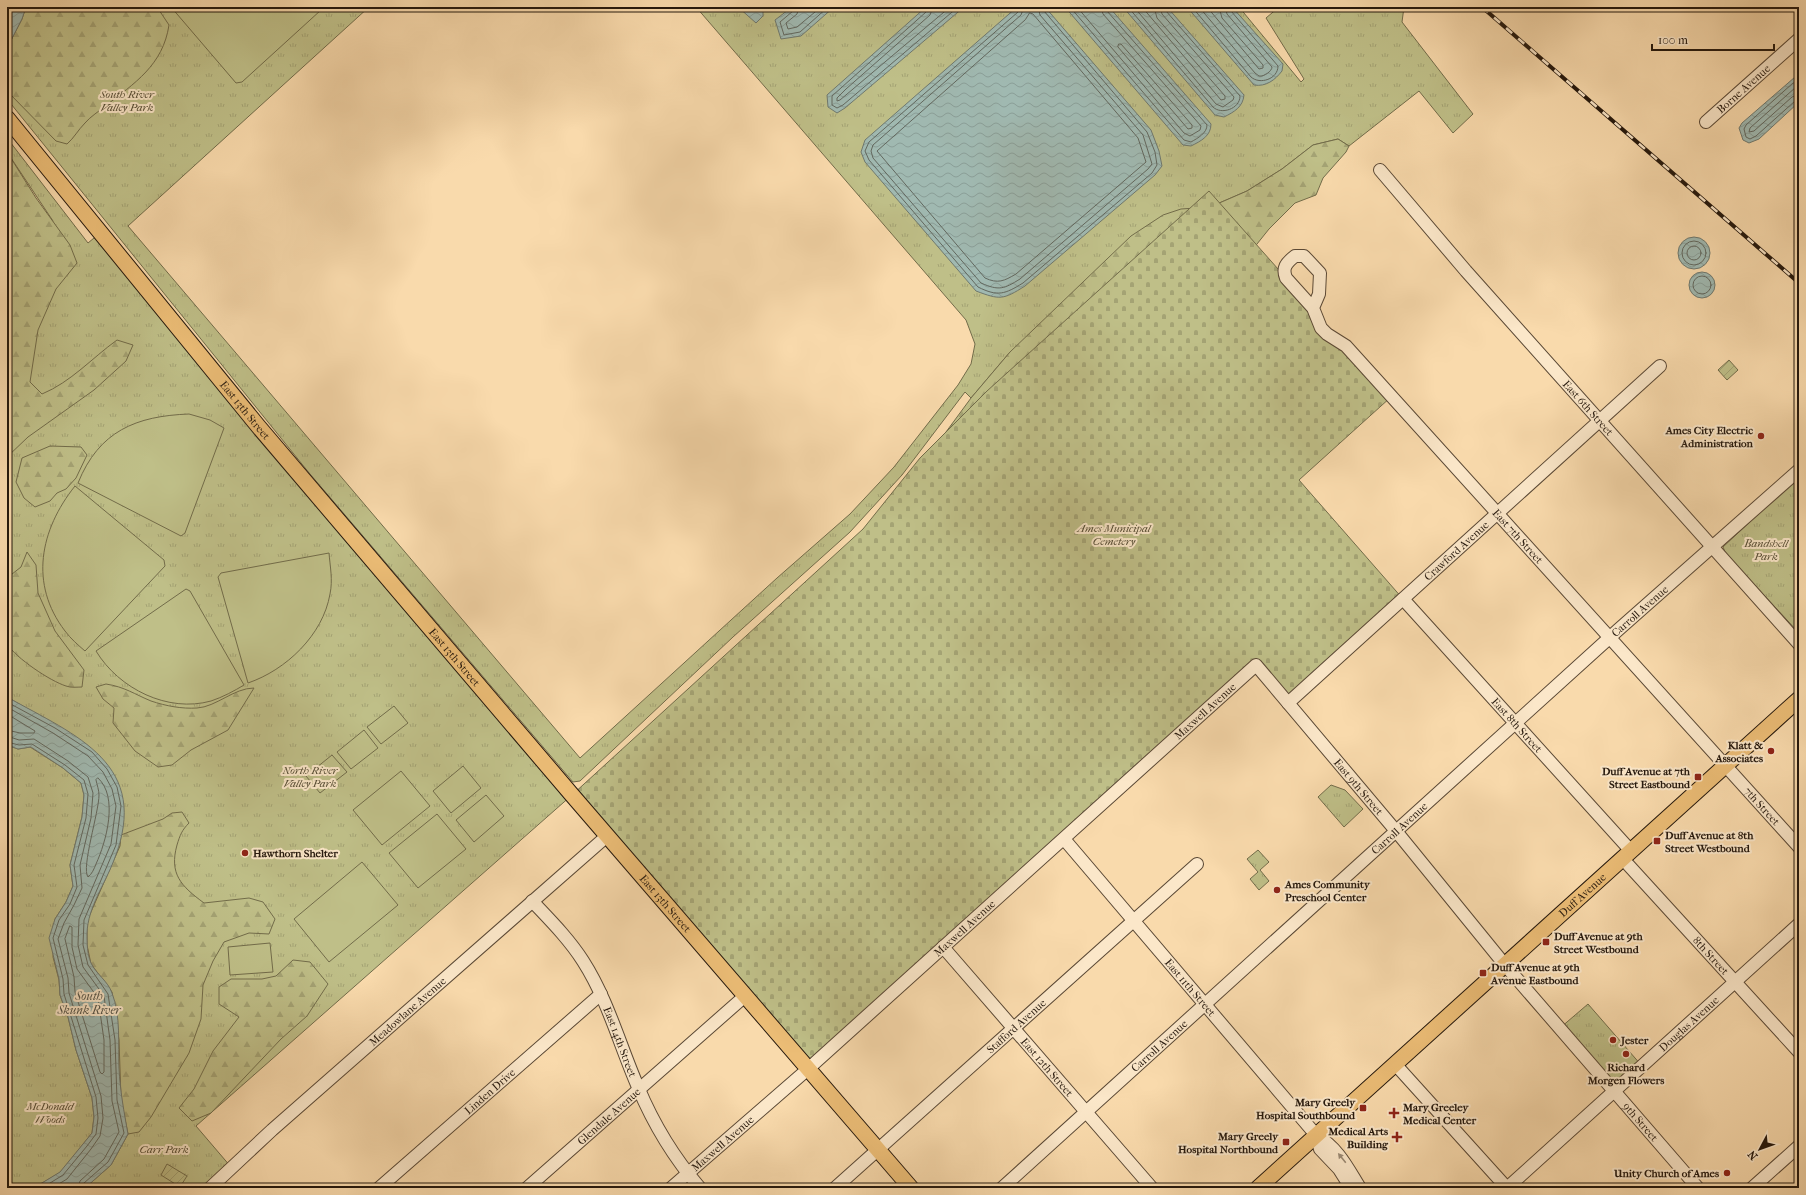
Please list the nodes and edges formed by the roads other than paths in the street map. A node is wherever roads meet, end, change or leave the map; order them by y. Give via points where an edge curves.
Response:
1 (1799, 39) edge
2 (7, 118) edge
3 (1706, 122) dead end
4 (1380, 170) dead end
5 (1313, 308) dead end
6 (1660, 366) dead end
7 (1599, 421) junction
8 (1799, 470) edge
9 (1497, 513) junction
10 (1712, 549) junction
11 (1403, 598) junction
12 (1610, 638) junction
13 (1799, 644) edge
14 (1256, 665) joint
15 (1799, 699) edge
16 (1288, 703) junction
17 (1516, 722) junction
18 (1725, 766) junction
19 (1396, 831) junction
20 (607, 836) junction
21 (1064, 839) junction
22 (1799, 847) edge
23 (1627, 855) junction
24 (1196, 864) dead end
25 (532, 901) junction
26 (1133, 920) junction
27 (1799, 924) edge
28 (943, 947) junction
29 (1505, 965) junction
30 (1735, 982) junction
31 (601, 994) junction
32 (745, 996) junction
33 (1204, 1004) junction
34 (1013, 1028) junction
35 (1799, 1052) edge
36 (1395, 1064) junction
37 (808, 1069) junction
38 (639, 1089) junction
39 (1614, 1091) junction
40 (1086, 1112) junction
41 (1316, 1135) junction
42 (1799, 1146) edge
43 (879, 1151) junction
44 (687, 1173) junction
45 (210, 1188) edge
46 (379, 1188) edge
47 (527, 1188) edge
48 (671, 1188) edge
49 (700, 1188) edge
50 (835, 1188) edge
51 (911, 1188) edge
52 (1002, 1188) edge
53 (1152, 1188) edge
54 (1258, 1188) edge
55 (1351, 1188) edge
56 (1360, 1188) edge
57 (1507, 1188) edge
58 (1698, 1188) edge
59 (1752, 1188) edge

1 - 3 street, Borne Avenue
2 - 20 main road, East 13th Street via 258,426
4 - 7 street, East 6th Street
5 - 9 street, East 7th Street via 1321,328 1346,346
6 - 7 street, Crawford Avenue
7 - 9 street, Crawford Avenue
7 - 10 street, East 6th Street
8 - 10 street, Carroll Avenue
9 - 11 street, Crawford Avenue
9 - 12 street, East 7th Street
10 - 12 street, Carroll Avenue
10 - 13 street, East 6th Street
11 - 16 street, Crawford Avenue
11 - 17 street, East 8th Street
12 - 17 street, Carroll Avenue
12 - 18 street, East 7th Street
14 - 16 street, East 9th Street
14 - 21 street, Maxwell Avenue
15 - 18 main road, Duff Avenue
16 - 19 street, East 9th Street
17 - 19 street, Carroll Avenue
17 - 23 street, East 8th Street
18 - 22 street, 7th Street
18 - 23 main road, Duff Avenue
19 - 29 street, East 9th Street
19 - 33 street, Carroll Avenue
20 - 25 street, Meadowlane Avenue
20 - 32 main road, East 13th Street
21 - 26 street, East 11th Street
21 - 28 street, Maxwell Avenue
23 - 29 main road, Duff Avenue
23 - 30 street, 8th Street
24 - 26 street, Stafford Avenue
25 - 31 street, East 14th Street via 561,932 583,961
25 - 45 street, Meadowlane Avenue via 236,1161
26 - 33 street, East 11th Street
26 - 34 street, Stafford Avenue
27 - 30 street, Douglas Avenue
28 - 34 street, East 12th Street
28 - 37 street, Maxwell Avenue
29 - 36 main road, Duff Avenue
29 - 39 street, 9th Street
30 - 35 street, 8th Street
30 - 39 street, Douglas Avenue
31 - 38 street, East 14th Street
31 - 46 street, Linden Drive
32 - 37 main road, East 13th Street
32 - 38 street, Glendale Avenue
33 - 40 street, Carroll Avenue
33 - 41 street, East 11th Street
34 - 40 street, East 12th Street
34 - 43 street, Stafford Avenue
36 - 41 main road, Duff Avenue
36 - 57 street
37 - 43 main road, East 13th Street
37 - 44 street, Maxwell Avenue
38 - 44 street, East 14th Street via 663,1136
38 - 47 street, Glendale Avenue
39 - 57 street, Douglas Avenue
39 - 58 street, 9th Street
40 - 52 street, Carroll Avenue
40 - 53 street, East 12th Street
41 - 54 main road, Duff Avenue
41 - 55 street via 1320,1149
56 -> 41 street via 1328,1142
42 - 59 street
43 - 50 street, Stafford Avenue
43 - 51 main road, East 13th Street
44 - 48 street, Maxwell Avenue
44 - 49 street, East 14th Street

